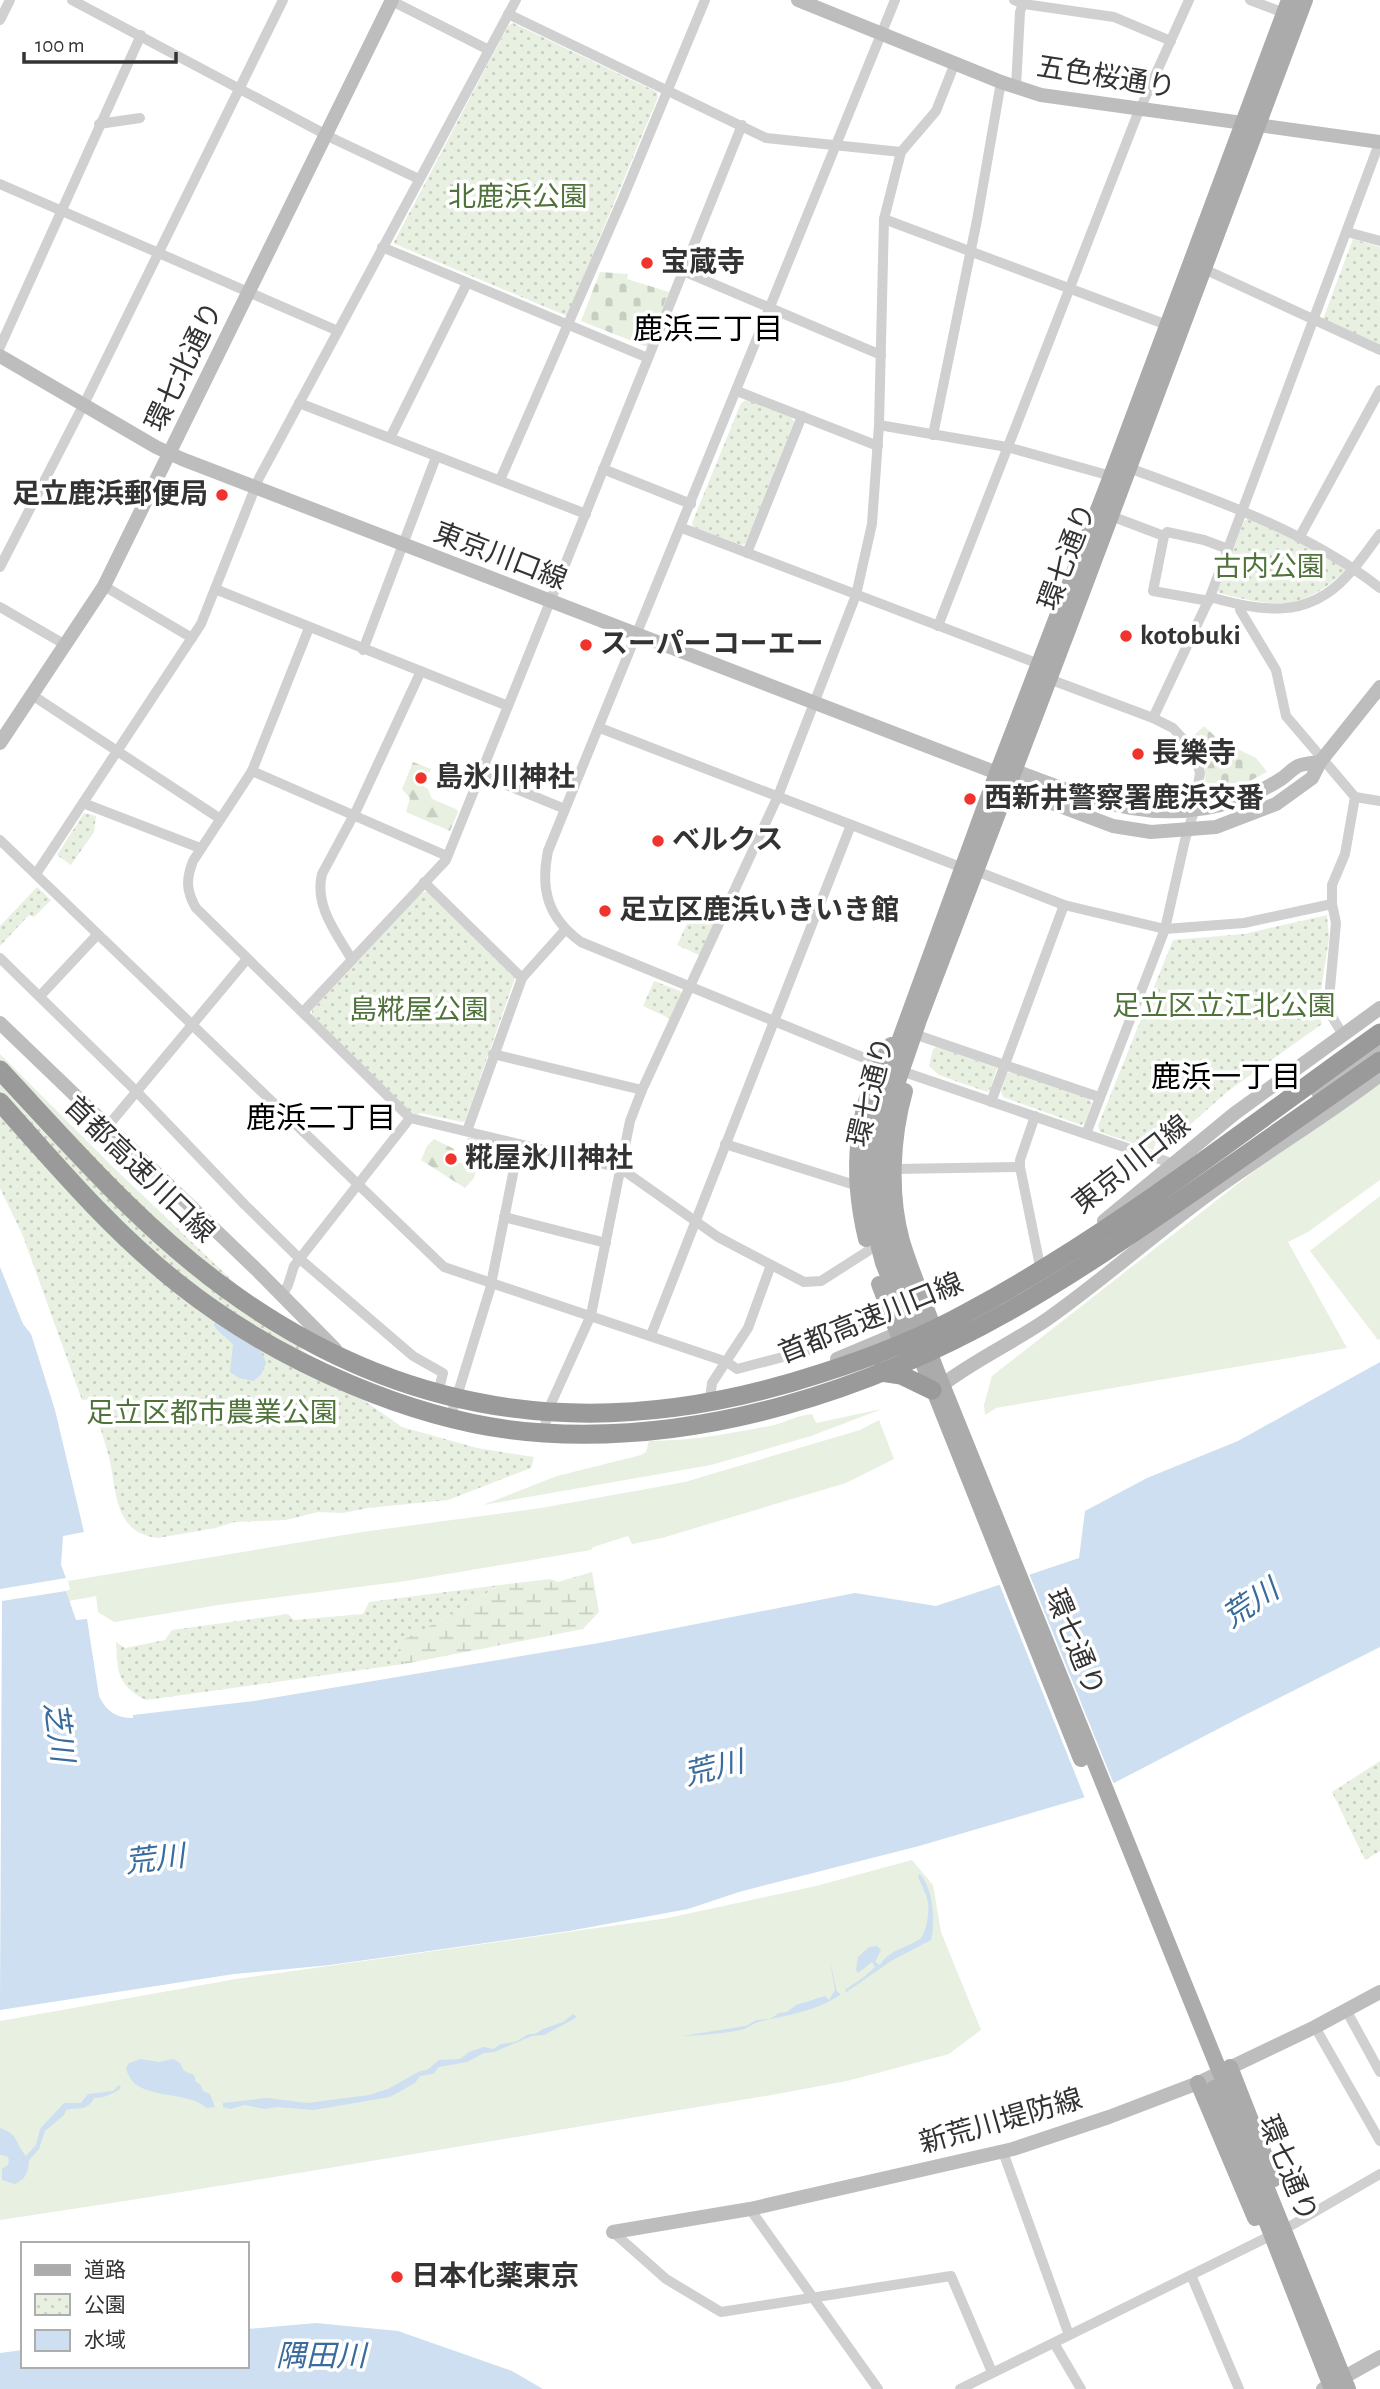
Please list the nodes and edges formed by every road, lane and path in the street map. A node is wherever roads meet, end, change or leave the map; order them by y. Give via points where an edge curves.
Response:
1 (10, 0) edge
2 (72, 0) edge
3 (102, 0) edge
4 (283, 0) edge
5 (391, 0) edge
6 (516, 0) edge
7 (705, 0) edge
8 (798, 0) edge
9 (895, 0) edge
10 (1189, 0) edge
11 (1250, 0) edge
12 (1305, 0) edge
13 (1021, 1) edge
14 (1286, 7) edge
15 (96, 12) junction
16 (508, 14) junction
17 (0, 20) edge
18 (881, 33) junction
19 (141, 35) junction
20 (1171, 41) junction
21 (489, 50) junction
22 (954, 63) junction
23 (1000, 82) junction
24 (240, 87) junction
25 (1016, 87) junction
26 (668, 90) junction
27 (1141, 109) junction
28 (140, 118) dead end
29 (99, 124) junction
30 (1250, 124) junction
31 (742, 125) junction
32 (326, 134) junction
33 (1380, 142) edge
34 (837, 145) junction
35 (901, 152) junction
36 (419, 179) junction
37 (0, 184) edge
38 (60, 209) junction
39 (884, 219) junction
40 (1347, 232) junction
41 (1380, 241) edge
42 (382, 247) junction
43 (970, 252) junction
44 (158, 254) junction
45 (1204, 269) junction
46 (683, 271) junction
47 (467, 283) junction
48 (1070, 289) junction
49 (249, 293) junction
50 (770, 308) junction
51 (1314, 320) junction
52 (568, 325) junction
53 (1167, 325) junction
54 (338, 331) junction
55 (0, 346) edge
56 (1380, 350) edge
57 (881, 355) junction
58 (0, 356) edge
59 (648, 358) junction
60 (1380, 390) edge
61 (737, 391) junction
62 (299, 403) junction
63 (83, 405) junction
64 (802, 416) junction
65 (879, 425) junction
66 (933, 435) junction
67 (390, 438) junction
68 (878, 446) junction
69 (1007, 447) junction
70 (170, 454) junction
71 (436, 457) junction
72 (1129, 468) junction
73 (603, 469) junction
74 (1111, 476) junction
75 (500, 480) junction
76 (254, 489) junction
77 (691, 504) junction
78 (1242, 509) junction
79 (586, 514) junction
80 (1111, 516) junction
81 (682, 528) junction
82 (1380, 534) edge
83 (1164, 536) junction
84 (1299, 538) junction
85 (404, 545) junction
86 (1227, 549) junction
87 (747, 553) junction
88 (0, 568) edge
89 (1354, 568) junction
90 (104, 586) junction
91 (1380, 588) edge
92 (215, 589) junction
93 (856, 595) junction
94 (1210, 599) junction
95 (551, 602) junction
96 (1240, 606) junction
97 (0, 607) edge
98 (938, 626) junction
99 (309, 628) junction
100 (635, 635) junction
101 (192, 638) junction
102 (65, 645) junction
103 (363, 650) junction
104 (1039, 664) junction
105 (421, 671) junction
106 (1049, 679) junction
107 (1380, 688) edge
108 (32, 695) junction
109 (816, 703) junction
110 (508, 706) junction
111 (1153, 718) junction
112 (600, 728) junction
113 (0, 743) edge
114 (118, 751) junction
115 (1321, 761) junction
116 (252, 771) junction
117 (1005, 771) junction
118 (480, 774) junction
119 (1007, 786) junction
120 (778, 796) junction
121 (1355, 797) junction
122 (1380, 801) edge
123 (83, 803) junction
124 (565, 809) junction
125 (1194, 811) junction
126 (354, 816) junction
127 (219, 818) junction
128 (851, 825) junction
129 (1188, 830) junction
130 (0, 840) edge
131 (200, 848) junction
132 (447, 856) junction
133 (970, 869) junction
134 (36, 874) junction
135 (424, 883) junction
136 (1332, 904) junction
137 (1065, 905) junction
138 (1165, 929) junction
139 (565, 930) junction
140 (97, 935) junction
141 (0, 958) edge
142 (247, 959) junction
143 (352, 960) junction
144 (522, 978) junction
145 (691, 986) junction
146 (40, 996) junction
147 (1380, 1008) edge
148 (303, 1012) junction
149 (909, 1016) junction
150 (774, 1021) junction
151 (0, 1023) edge
152 (192, 1025) junction
153 (1380, 1033) edge
154 (1343, 1035) junction
155 (913, 1039) junction
156 (1380, 1049) edge
157 (493, 1054) junction
158 (1380, 1055) edge
159 (1380, 1061) edge
160 (879, 1064) junction
161 (1005, 1065) junction
162 (0, 1070) edge
163 (910, 1074) junction
164 (1380, 1075) edge
165 (0, 1089) edge
166 (642, 1090) junction
167 (137, 1092) junction
168 (1100, 1097) junction
169 (0, 1102) edge
170 (991, 1102) junction
171 (1035, 1116) junction
172 (411, 1118) junction
173 (107, 1127) junction
174 (467, 1131) junction
175 (1086, 1134) junction
176 (519, 1144) junction
177 (725, 1144) junction
178 (1242, 1152) junction
179 (1174, 1164) junction
180 (1020, 1167) junction
181 (620, 1168) junction
182 (894, 1169) junction
183 (1234, 1175) junction
184 (358, 1184) junction
185 (858, 1186) junction
186 (1186, 1186) junction
187 (504, 1217) junction
188 (695, 1220) junction
189 (606, 1243) junction
190 (868, 1251) junction
191 (300, 1259) junction
192 (1039, 1261) junction
193 (771, 1265) junction
194 (491, 1283) junction
195 (898, 1287) junction
196 (282, 1296) junction
197 (889, 1312) junction
198 (591, 1315) junction
199 (931, 1320) junction
200 (898, 1334) junction
201 (651, 1335) junction
202 (937, 1338) junction
203 (331, 1344) junction
204 (905, 1350) junction
205 (727, 1362) junction
206 (933, 1385) junction
207 (826, 1388) junction
208 (439, 1389) junction
209 (458, 1394) junction
210 (710, 1398) junction
211 (548, 1408) junction
212 (511, 1420) junction
213 (449, 1422) junction
214 (542, 1437) junction
215 (1380, 1992) edge
216 (1346, 2010) junction
217 (1315, 2027) junction
218 (1230, 2067) junction
219 (1380, 2072) edge
220 (1198, 2083) junction
221 (1380, 2141) edge
222 (1003, 2152) junction
223 (1380, 2174) edge
224 (750, 2209) junction
225 (1292, 2225) junction
226 (613, 2232) joint
227 (1264, 2239) junction
228 (1191, 2275) junction
229 (814, 2296) junction
230 (1313, 2321) junction
231 (1069, 2335) junction
232 (1054, 2343) junction
233 (1380, 2357) edge
234 (992, 2372) junction
235 (1335, 2386) edge
236 (878, 2389) edge
237 (960, 2389) edge
238 (1080, 2389) edge
239 (1239, 2389) edge

1 - 17 street
2 - 15 street
3 - 15 street
4 - 24 street
5 - 21 street
5 - 32 street, 環七北通り
6 - 16 street
7 - 26 street
8 - 18 street, 五色桜通り
9 - 18 street
10 - 20 street
11 - 14 street
12 - 30 main road, 環七通り
13 - 20 street via 1114,17
13 - 25 street
14 - 30 main road, 環七通り
15 - 19 street
16 - 21 street
16 - 26 street
18 - 22 street, 五色桜通り
18 - 34 street
19 - 24 street
19 - 29 street
20 - 27 street
21 - 36 street
22 - 23 street, 五色桜通り
22 - 35 street via 936,111
23 - 25 street, 五色桜通り
23 - 43 street
24 - 32 street
24 - 44 street
25 - 27 street, 五色桜通り via 1050,97
26 - 31 street
26 - 52 street
27 - 30 street, 五色桜通り
27 - 48 street
28 - 29 street
29 - 38 street
30 - 33 street, 五色桜通り
30 - 45 main road, 環七通り
30 - 53 main road, 環七通り
31 - 34 street via 766,138
31 - 46 street
32 - 36 street
32 - 49 street, 環七北通り
33 - 40 street
34 - 35 street
34 - 50 street
35 - 39 street
36 - 42 street
37 - 38 street
38 - 44 street
38 - 55 street
39 - 43 street
39 - 57 street
40 - 41 street
40 - 51 street
42 - 47 street
42 - 54 street
43 - 48 street
43 - 66 street
44 - 49 street
44 - 63 street
45 - 51 street
45 - 72 main road, 環七通り
46 - 50 street
46 - 59 street
47 - 52 street
47 - 67 street
48 - 53 street
48 - 69 street
49 - 54 street
49 - 70 street, 環七北通り
50 - 57 street
50 - 61 street
51 - 56 street
51 - 78 street
52 - 59 street
52 - 75 street
53 - 74 main road, 環七通り
54 - 62 street
57 - 65 street
58 - 63 street, 東京川口線
59 - 73 street
60 - 84 street
61 - 64 street
61 - 77 street
62 - 67 street
62 - 76 street
63 - 70 street, 東京川口線
63 - 88 street
64 - 68 street
64 - 87 street
65 - 66 street
65 - 68 street
66 - 69 street
67 - 71 street
68 - 93 street via 872,524
69 - 74 street
69 - 98 street
70 - 76 street, 東京川口線
70 - 90 street, 環七北通り
71 - 75 street
71 - 85 street
72 - 78 street
72 - 80 main road, 環七通り
73 - 77 street
73 - 79 street
74 - 104 main road, 環七通り
75 - 79 street
76 - 85 street, 東京川口線
76 - 92 street
77 - 81 street
78 - 84 street
78 - 86 street
79 - 95 street
80 - 83 street
80 - 106 main road, 環七通り
81 - 87 street
81 - 100 street
82 - 89 street
83 - 86 street via 1177,534
83 - 94 street via 1153,591
84 - 89 street
85 - 95 street, 東京川口線
85 - 103 street
86 - 94 street
87 - 93 street
89 - 91 street
89 - 96 street via 1310,603 1280,609
90 - 101 street
90 - 102 street, 環七北通り
92 - 99 street
92 - 101 street
93 - 98 street
93 - 109 street
94 - 96 street
94 - 111 street
95 - 100 street, 東京川口線
95 - 110 street
96 - 115 street via 1276,670 1286,716
97 - 102 street
98 - 104 street
99 - 103 street
99 - 116 street
100 - 109 street, 東京川口線
100 - 112 street
101 - 114 street
102 - 108 street, 環七北通り
103 - 105 street
104 - 117 main road, 環七通り
105 - 110 street
105 - 126 street
106 - 111 street
106 - 117 main road, 環七通り
107 - 115 street
108 - 113 street, 環七北通り
108 - 114 street
109 - 117 street, 東京川口線
109 - 120 street
110 - 118 street
111 - 125 street via 1182,735 1194,751 1200,773
112 - 120 street
112 - 124 street
114 - 123 street
114 - 127 street
115 - 121 street
115 - 125 street, 東京川口線 via 1299,766 1253,794
115 - 129 street via 1312,778 1276,804 1216,827
116 - 126 street
116 - 127 street
117 - 119 main road, 環七通り
117 - 125 street, 東京川口線 via 1121,808
117 - 133 main road, 環七通り
118 - 124 street
118 - 132 street
119 - 129 street via 1113,826 1151,832
119 - 133 main road, 環七通り
120 - 128 street
120 - 145 street
121 - 122 street
121 - 136 street via 1345,854 1332,885
123 - 131 street
123 - 134 street
124 - 139 street via 548,851 544,883
125 - 129 street
126 - 132 street
126 - 143 street via 319,886 324,911
127 - 131 street
128 - 133 street
128 - 150 street
129 - 138 street
130 - 134 street
131 - 142 street via 188,873 191,899
132 - 135 street
133 - 137 street
133 - 149 main road, 環七通り
133 - 155 main road, 環七通り
134 - 140 street
135 - 143 street
135 - 144 street
136 - 138 street via 1244,923
136 - 154 street via 1336,923 1328,1010
137 - 138 street
137 - 161 street
138 - 168 street
139 - 144 street
139 - 145 street via 590,947
140 - 146 street
140 - 152 street
141 - 146 street
142 - 148 street
142 - 152 street
143 - 148 street
144 - 157 street
145 - 150 street
145 - 166 street
146 - 167 street
147 - 154 street, 東京川口線
148 - 172 street
149 - 160 main road
149 - 195 main road, 環七通り via 879,1099 870,1146 873,1224
150 - 160 street
150 - 177 street
151 - 173 street
152 - 167 street
152 - 184 street
153 - 162 highway, 首都高速川口線 via 1087,1242 963,1315 871,1356 776,1388 703,1405 639,1413 552,1413 478,1402 378,1374 310,1343 224,1288 149,1227
154 - 179 street, 東京川口線
155 - 161 street
155 - 163 main road
155 - 195 main road, 環七通り via 884,1127 881,1156 885,1221
156 - 186 street, 東京川口線
157 - 166 street
157 - 174 street
158 - 178 highway
159 - 169 highway, 首都高速川口線 via 1065,1278 914,1358 791,1404 722,1421 673,1429 571,1434 493,1427 399,1402 322,1372 245,1332 130,1243
160 - 185 main road via 858,1137
161 - 168 street
161 - 170 street
163 - 170 street
163 - 182 main road via 897,1129
164 - 183 street
165 - 212 highway via 92,1191 175,1268 232,1312 284,1343 370,1383
166 - 181 street
167 - 173 street
167 - 191 street
168 - 175 street
170 - 171 street
171 - 175 street
171 - 180 street
172 - 174 street
172 - 184 street
173 - 196 street
174 - 176 street
175 - 179 street
176 - 181 street
176 - 187 street
177 - 185 street
177 - 188 street
178 - 183 highway
178 - 186 highway
179 - 192 street, 東京川口線 via 1096,1227
180 - 182 street
180 - 192 street
181 - 188 street
181 - 189 street
182 - 199 main road via 902,1239
183 - 206 street via 1041,1323
184 - 191 street
184 - 194 street via 444,1267
185 - 190 main road
186 - 202 street, 東京川口線 via 1044,1280
187 - 189 street
187 - 194 street
188 - 193 street
188 - 201 street
189 - 198 street
190 - 193 street via 812,1283
190 - 197 main road
191 - 196 street
191 - 208 street via 412,1356 443,1373
192 - 199 street, 東京川口線
193 - 205 street via 748,1328
194 - 198 street
194 - 209 street
195 - 206 main road, 環七通り
196 - 203 street
197 - 200 main road
197 - 205 street via 786,1358 737,1369
198 - 201 street
198 - 211 street
199 - 200 street, 東京川口線
199 - 202 main road
200 - 204 main road
200 - 210 street, 東京川口線 via 830,1362
201 - 205 street
202 - 204 street, 東京川口線
203 - 208 street, 東京川口線 via 376,1370
203 - 213 street, 東京川口線 via 351,1368 385,1393
204 - 207 street, 東京川口線
205 - 210 street via 712,1383
206 - 212 highway via 871,1372 754,1405 661,1421 573,1424
206 - 230 main road, 環七通り
207 - 212 highway via 718,1418 644,1427 565,1430
207 - 214 street, 東京川口線 via 778,1417 699,1433
208 - 209 street, 東京川口線
209 - 211 street, 東京川口線
209 - 213 street
210 - 211 street, 東京川口線 via 651,1406
211 - 214 street
213 - 214 street, 東京川口線
215 - 216 street, 新荒川堤防線
216 - 217 street, 新荒川堤防線
216 - 219 street
217 - 218 street, 新荒川堤防線
217 - 221 street
218 - 220 street, 新荒川堤防線
218 - 225 main road
220 - 222 street, 新荒川堤防線
220 - 227 main road
222 - 224 street, 新荒川堤防線
222 - 231 street
223 - 225 street
224 - 226 street, 新荒川堤防線
224 - 229 street
225 - 230 main road via 1315,2283
226 - 229 street via 666,2279 721,2312
227 - 228 street
227 - 230 main road via 1289,2300
228 - 231 street
228 - 239 street
229 - 234 street via 951,2276
229 - 236 street
230 - 235 main road, 環七通り
231 - 232 street
232 - 234 street
232 - 238 street
233 - 235 street
234 - 237 street

